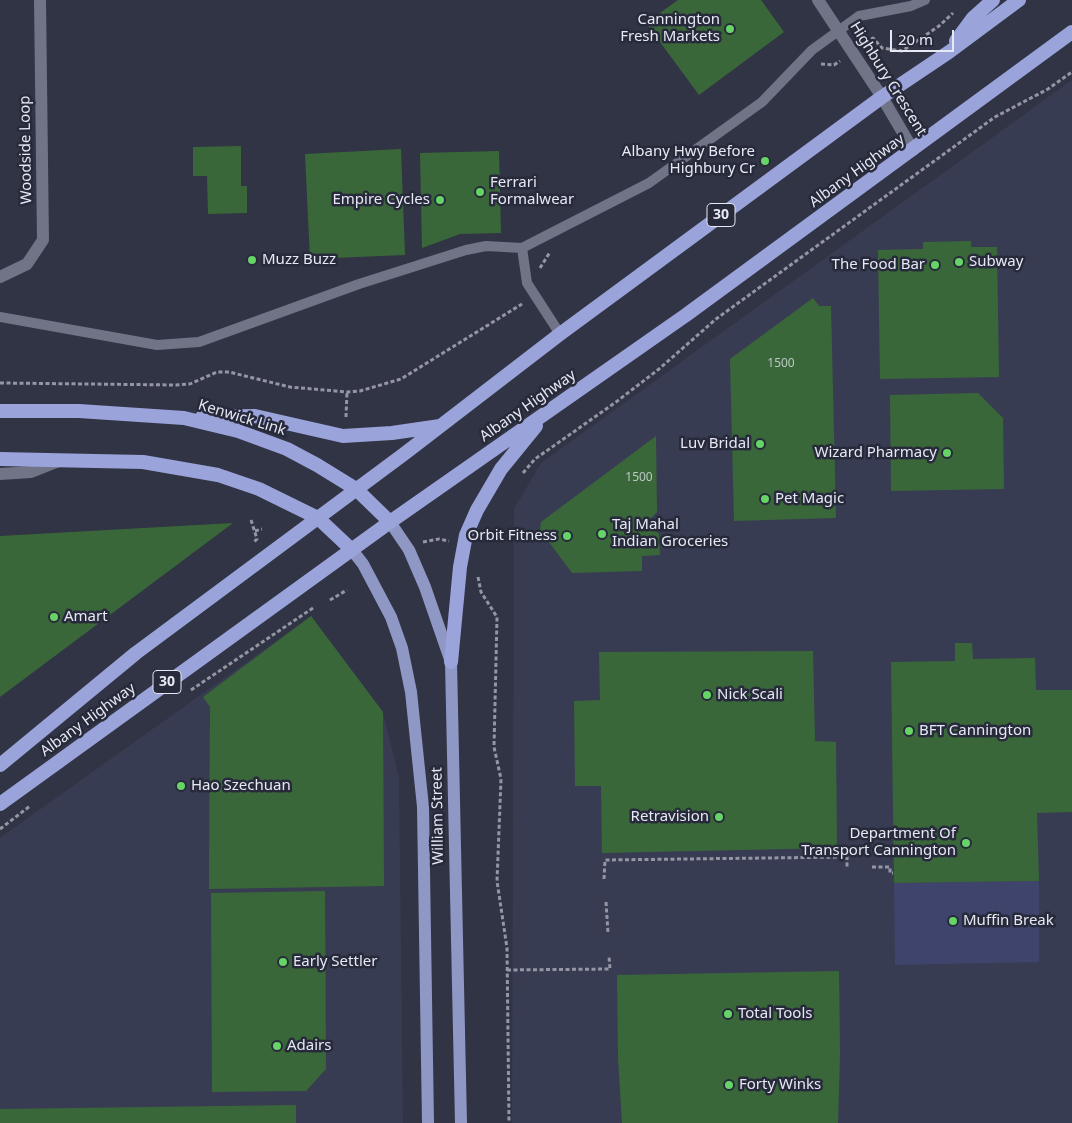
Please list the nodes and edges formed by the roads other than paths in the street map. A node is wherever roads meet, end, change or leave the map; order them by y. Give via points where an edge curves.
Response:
1 (40, 0) edge
2 (818, 0) edge
3 (925, 0) edge
4 (993, 0) edge
5 (1019, 0) edge
6 (838, 30) junction
7 (1072, 32) edge
8 (949, 52) junction
9 (882, 97) junction
10 (913, 150) junction
11 (522, 248) junction
12 (0, 277) edge
13 (0, 317) edge
14 (560, 334) junction
15 (0, 411) edge
16 (547, 412) junction
17 (184, 418) junction
18 (441, 425) junction
19 (0, 458) edge
20 (62, 460) junction
21 (0, 474) edge
22 (356, 489) junction
23 (318, 518) junction
24 (390, 522) junction
25 (352, 550) junction
26 (451, 662) junction
27 (0, 765) edge
28 (0, 804) edge
29 (428, 1123) edge
30 (461, 1123) edge

1 - 12 street, Woodside Loop via 43,240 27,264
2 - 6 street, Highbury Crescent
3 - 6 lane via 911,6 859,16
4 - 8 highway, 30 via 973,18
5 - 8 highway, Albany Highway / 30
6 - 9 street, Highbury Crescent
6 - 11 lane via 812,50 762,102 649,183
7 - 10 highway, Albany Highway / 30
8 - 9 highway, Albany Highway / 30
9 - 10 street, Highbury Crescent
9 - 14 highway, Albany Highway / 30
10 - 16 highway, Albany Highway / 30 via 686,316
11 - 13 lane via 486,246 466,250 350,287 199,342 157,345
11 - 14 lane via 527,283
14 - 18 highway, Albany Highway / 30
15 - 17 highway, Kenwick Link
16 - 24 highway, Albany Highway / 30
16 - 26 highway via 501,469 476,510 466,535
17 - 18 highway via 256,416 343,436
17 - 22 highway, Kenwick Link via 238,431 287,449
18 - 22 highway, Albany Highway / 30
19 - 20 highway
20 - 21 street via 31,472
20 - 23 highway via 143,462 218,475 259,489
22 - 23 highway, Albany Highway / 30
22 - 24 highway, Kenwick Link
23 - 25 highway
23 - 27 highway, Albany Highway / 30 via 136,653
24 - 25 highway, Albany Highway / 30
24 - 26 main road, William Street via 409,550
25 - 28 highway, Albany Highway / 30
25 - 29 main road, William Street via 391,617 402,648 411,692 423,806
26 - 30 main road, William Street

